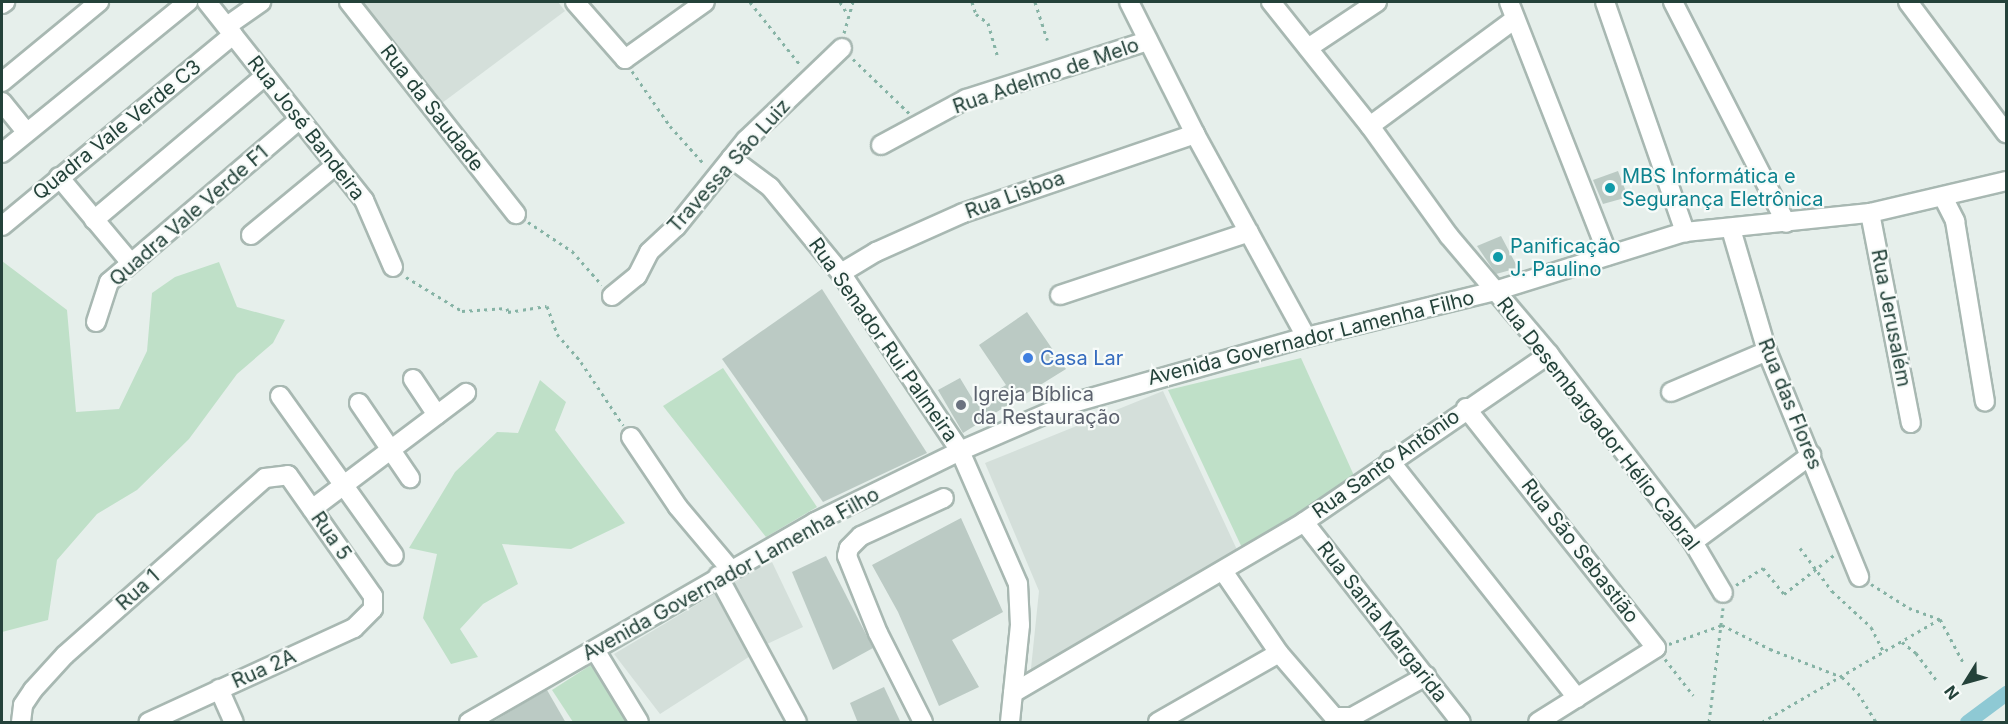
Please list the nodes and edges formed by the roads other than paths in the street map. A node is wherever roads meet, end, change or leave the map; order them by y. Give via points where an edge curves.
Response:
1 (99, 2) edge
2 (188, 2) edge
3 (207, 2) edge
4 (261, 2) edge
5 (349, 2) edge
6 (575, 2) edge
7 (705, 2) edge
8 (1129, 2) edge
9 (1271, 2) edge
10 (1605, 2) edge
11 (1673, 2) edge
12 (1908, 2) edge
13 (1369, 4) edge
14 (1512, 10) edge
15 (230, 31) junction
16 (1148, 41) junction
17 (842, 48) road end
18 (1308, 48) junction
19 (265, 76) junction
20 (2, 82) edge
21 (2, 102) edge
22 (299, 120) junction
23 (1370, 126) junction
24 (26, 132) junction
25 (2007, 133) edge
26 (1195, 134) junction
27 (881, 145) dead end
28 (2, 153) edge
29 (731, 158) junction
30 (336, 165) junction
31 (59, 177) junction
32 (2007, 182) edge
33 (1944, 199) junction
34 (1870, 213) junction
35 (516, 214) road end
36 (94, 220) junction
37 (1786, 222) junction
38 (2, 226) edge
39 (1731, 229) junction
40 (1249, 232) junction
41 (1685, 232) junction
42 (251, 235) dead end
43 (1608, 255) junction
44 (131, 263) junction
45 (393, 267) road end
46 (841, 273) junction
47 (1495, 291) junction
48 (1060, 295) dead end
49 (612, 296) road end
50 (96, 322) dead end
51 (1306, 337) junction
52 (1767, 351) junction
53 (1549, 354) junction
54 (413, 379) dead end
55 (1671, 392) dead end
56 (466, 393) dead end
57 (280, 396) dead end
58 (1985, 402) dead end
59 (359, 403) dead end
60 (1466, 408) junction
61 (437, 415) junction
62 (1911, 423) dead end
63 (631, 437) road end
64 (392, 450) junction
65 (960, 451) junction
66 (1811, 455) junction
67 (1389, 460) junction
68 (277, 474) joint
69 (410, 478) dead end
70 (344, 486) junction
71 (944, 498) dead end
72 (312, 509) junction
73 (1304, 522) junction
74 (1693, 542) junction
75 (394, 556) dead end
76 (1223, 571) junction
77 (725, 573) junction
78 (1859, 577) road end
79 (1723, 593) road end
80 (373, 609) joint
81 (595, 650) junction
82 (1280, 653) junction
83 (1426, 676) junction
84 (219, 689) junction
85 (1013, 693) junction
86 (1577, 698) junction
87 (21, 723) edge
88 (149, 723) edge
89 (234, 723) edge
90 (470, 723) edge
91 (639, 723) edge
92 (797, 723) edge
93 (923, 723) edge
94 (1010, 723) edge
95 (1158, 723) edge
96 (1461, 723) edge
97 (1538, 723) edge

1 - 20 street
2 - 24 street
3 - 15 street, Rua José Bandeira
4 - 15 street, Quadra Vale Verde C3
5 - 35 street, Rua da Saudade
6 - 7 street via 625,59
8 - 16 street
9 - 18 street, Rua Desembargador Hélio Cabral
10 - 41 street
11 - 37 street
12 - 25 street
13 - 18 street
14 - 23 street
14 - 43 street
15 - 19 street, Rua José Bandeira
15 - 31 street, Quadra Vale Verde C3
16 - 26 street
16 - 27 street, Rua Adelmo de Melo via 966,99
17 - 29 street, Travessa São Luiz
18 - 23 street, Rua Desembargador Hélio Cabral
19 - 22 street, Rua José Bandeira
19 - 36 street
21 - 24 street
22 - 30 street, Rua José Bandeira
22 - 44 street, Quadra Vale Verde F1
23 - 47 street, Rua Desembargador Hélio Cabral via 1449,236
24 - 28 street
26 - 40 street
26 - 46 street, Rua Lisboa via 1022,190 876,252
29 - 46 street, Rua Senador Rui Palmeira via 776,193
29 - 49 street, Travessa São Luiz via 676,227 649,252 637,276
30 - 42 street
30 - 45 street, Rua José Bandeira via 364,200
31 - 36 street
31 - 38 street, Quadra Vale Verde C3
32 - 33 street, Avenida Governador Lamenha Filho
33 - 34 street, Avenida Governador Lamenha Filho
33 - 58 street via 1955,221
34 - 37 street, Avenida Governador Lamenha Filho
34 - 62 street, Rua Jerusalém
36 - 44 street
37 - 39 street, Avenida Governador Lamenha Filho
39 - 41 street, Avenida Governador Lamenha Filho
39 - 52 street, Rua das Flores
40 - 48 street
40 - 51 street
41 - 43 street, Avenida Governador Lamenha Filho
43 - 47 street, Avenida Governador Lamenha Filho
44 - 50 street, Quadra Vale Verde F1 via 107,286
46 - 65 street, Rua Senador Rui Palmeira
47 - 51 street, Avenida Governador Lamenha Filho
47 - 53 street, Rua Desembargador Hélio Cabral
51 - 65 street, Avenida Governador Lamenha Filho via 1066,405
52 - 55 street
52 - 66 street, Rua das Flores
53 - 60 street, Rua Santo Antônio
53 - 74 street, Rua Desembargador Hélio Cabral
54 - 61 street
56 - 61 street
57 - 70 street
59 - 64 street
60 - 67 street, Rua Santo Antônio
60 - 86 street, Rua São Sebastião via 1656,648
61 - 64 street
63 - 77 street
64 - 69 street
64 - 70 street
65 - 77 street, Avenida Governador Lamenha Filho via 815,522
65 - 85 street, Rua Senador Rui Palmeira via 1018,584 1020,616
66 - 74 street
66 - 78 street, Rua das Flores
67 - 73 street, Rua Santo Antônio
67 - 86 street
68 - 72 street, Rua 5 via 288,475
68 - 87 street, Rua 1 via 265,478 64,656 23,705
70 - 72 street
70 - 75 street
71 - 93 street via 861,536 847,556 878,633
72 - 80 street, Rua 5 via 373,596
73 - 76 street, Rua Santo Antônio
73 - 83 street, Rua Santa Margarida
74 - 79 street, Rua Desembargador Hélio Cabral
76 - 82 street
76 - 85 street, Rua Santo Antônio
77 - 81 street, Avenida Governador Lamenha Filho
77 - 92 street
80 - 84 street, Rua 2A via 354,628
81 - 90 street, Avenida Governador Lamenha Filho
81 - 91 street
82 - 83 street via 1334,717 1352,717
82 - 95 street
83 - 96 street, Rua Santa Margarida
84 - 88 street, Rua 2A
84 - 89 street
85 - 94 street, Rua Senador Rui Palmeira
86 - 97 street

